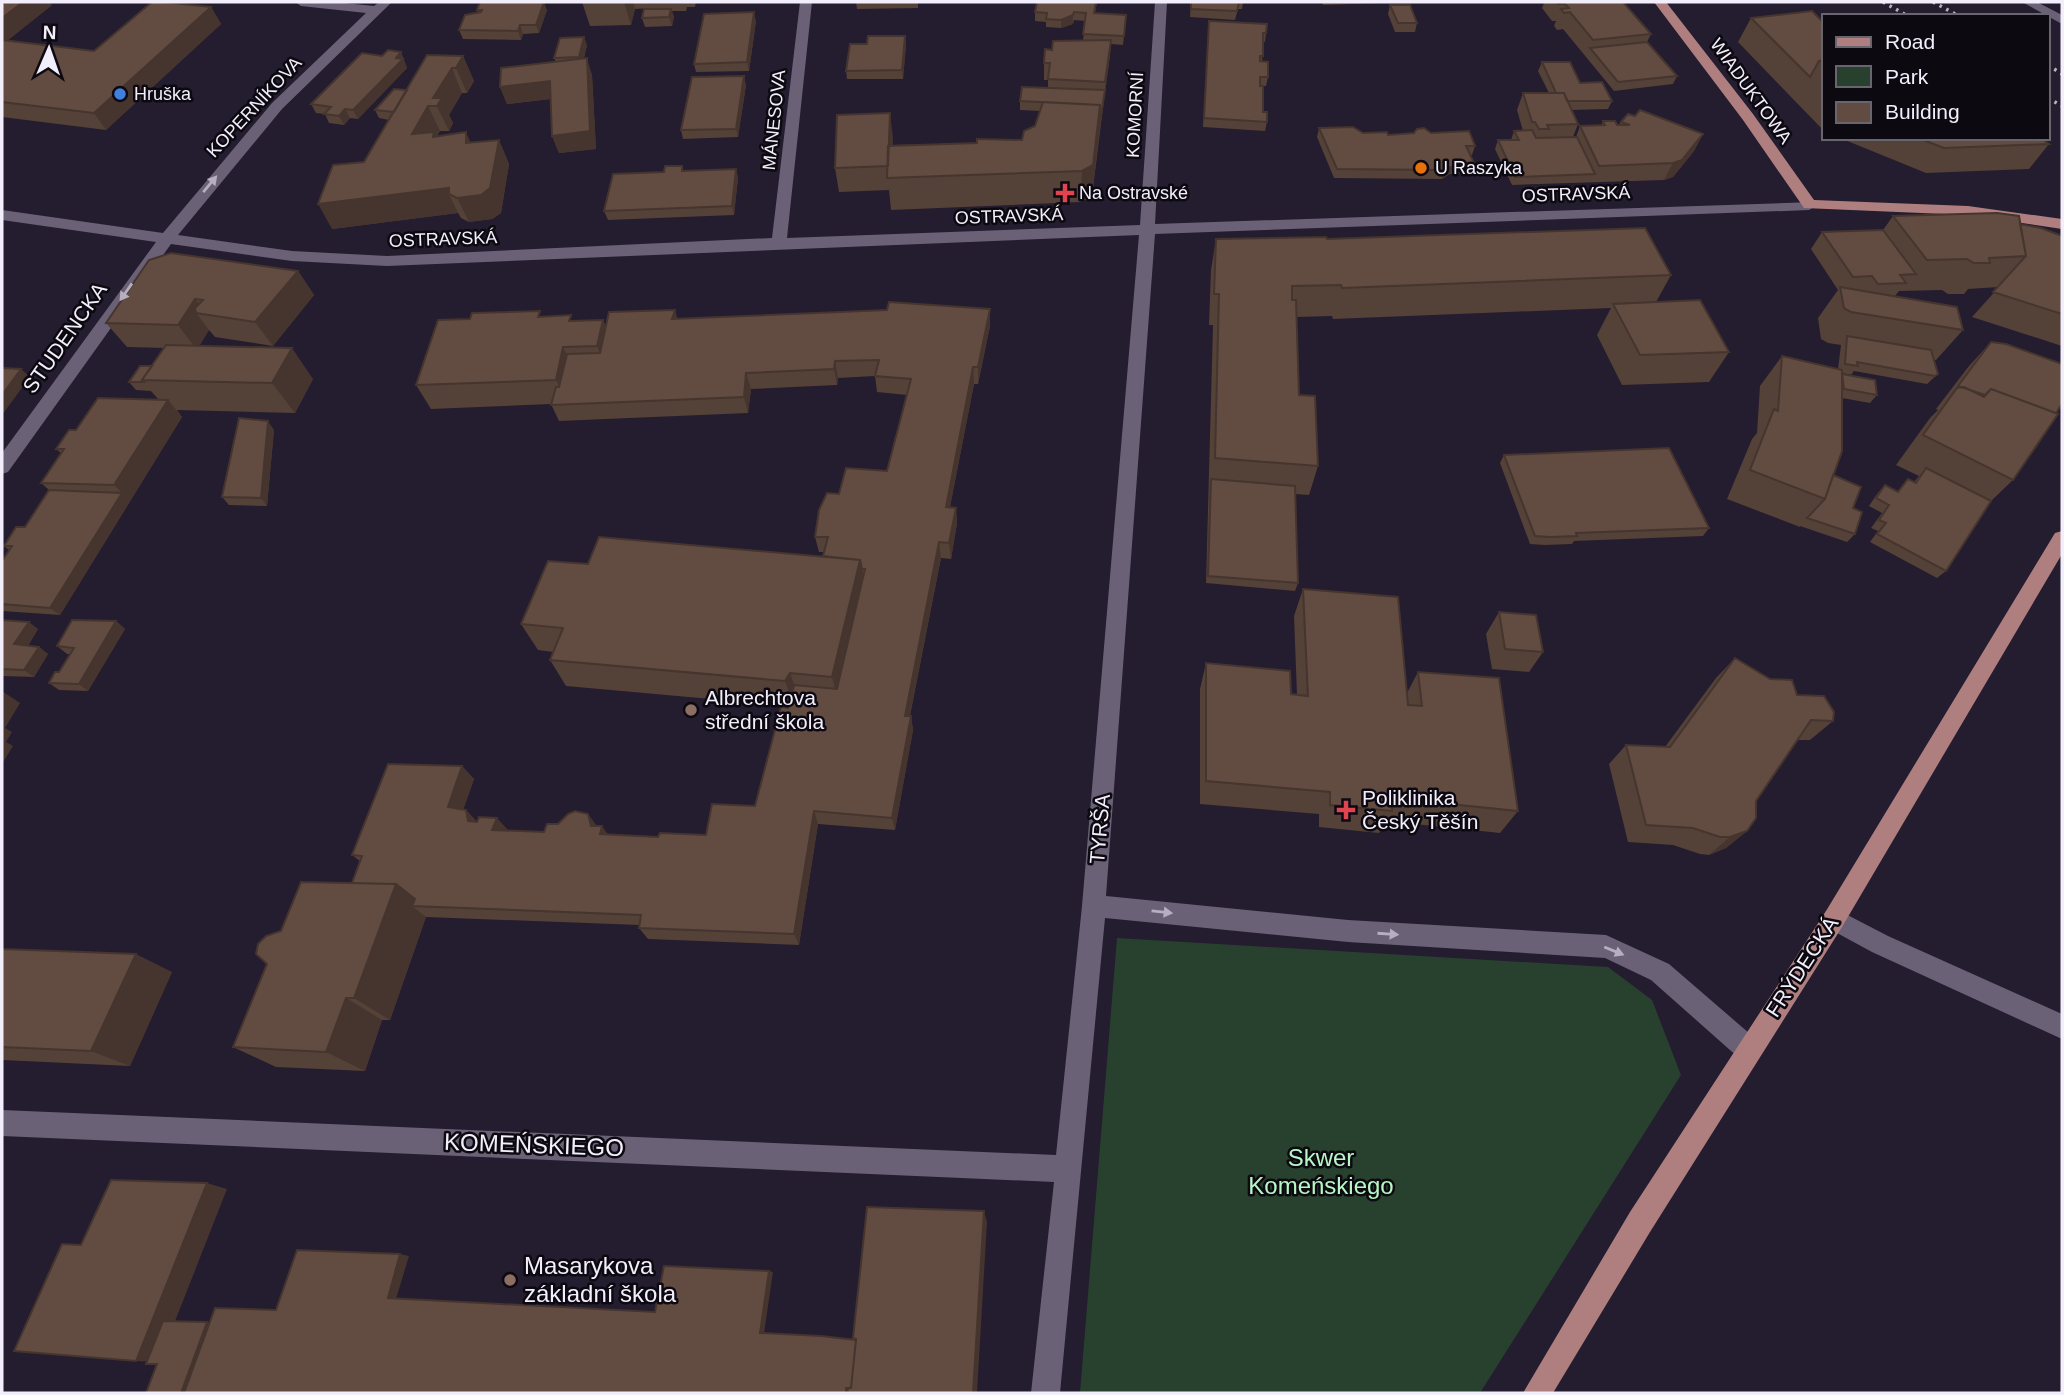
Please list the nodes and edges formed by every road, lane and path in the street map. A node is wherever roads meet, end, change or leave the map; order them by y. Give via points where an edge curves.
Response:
1 (301, 2) edge
2 (806, 2) edge
3 (1161, 2) edge
4 (1660, 2) edge
5 (2028, 2) edge
6 (381, 6) edge
7 (2062, 20) edge
8 (1808, 205) junction
9 (2, 215) edge
10 (2062, 224) edge
11 (1147, 231) junction
12 (166, 237) junction
13 (779, 243) junction
14 (1144, 264) joint
15 (2, 467) edge
16 (2062, 538) edge
17 (1094, 906) junction
18 (1834, 919) junction
19 (2062, 1027) edge
20 (1748, 1049) junction
21 (2, 1123) edge
22 (1067, 1169) junction
23 (1046, 1393) edge
24 (1537, 1393) edge

1 - 6 street, KOPERNÍKOVA
2 - 13 street, MÁNESOVA
3 - 11 street, KOMORNÍ
4 - 8 main road, WIADUKTOWA
5 - 7 street
12 -> 6 street, KOPERNÍKOVA via 274,109
8 - 10 main road, OSTRAVSKÁ via 1953,210
8 - 11 street, OSTRAVSKÁ
9 - 12 street, OSTRAVSKÁ
11 - 13 street, OSTRAVSKÁ
11 - 14 street, KOMORNÍ
12 - 13 street, OSTRAVSKÁ via 292,256 387,261
12 -> 15 street, STUDENCKA
14 - 17 street, TYRŠA
16 - 18 main road, FRÝDECKÁ
17 -> 20 street via 1348,931 1606,947 1660,972
17 - 22 street, TYRŠA
18 - 19 street
18 - 20 main road, FRÝDECKÁ
20 - 24 main road, FRÝDECKÁ
21 - 22 street, KOMEŃSKIEGO
22 - 23 street, TYRŠA

